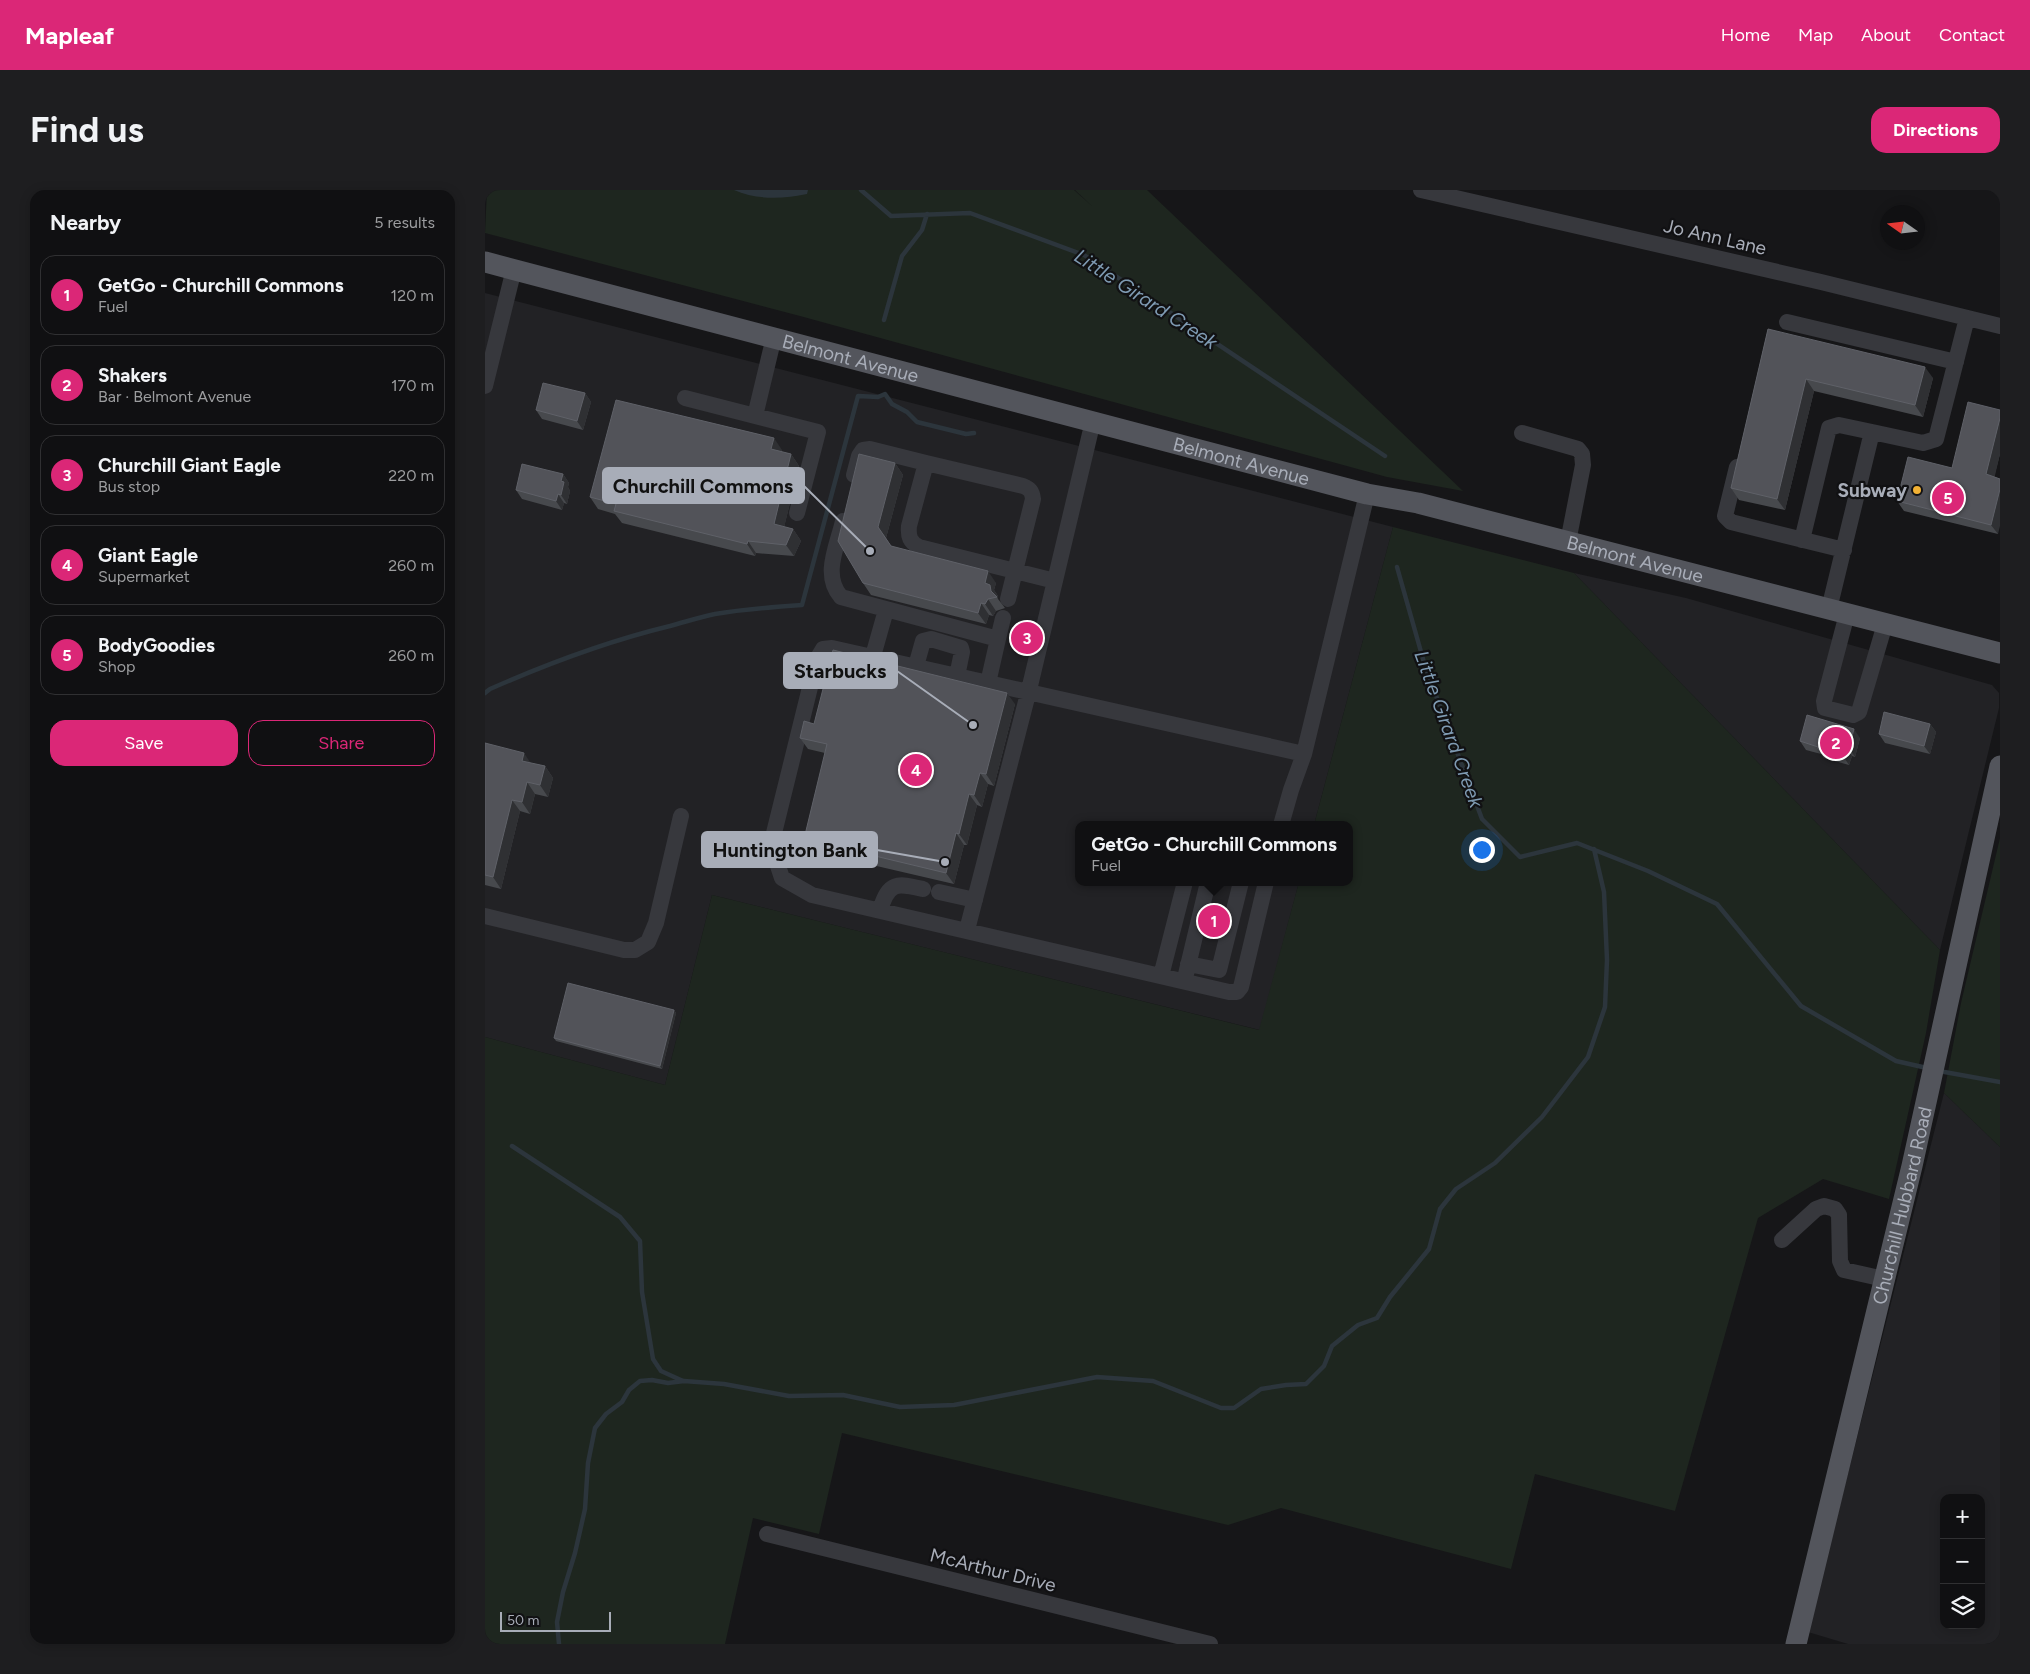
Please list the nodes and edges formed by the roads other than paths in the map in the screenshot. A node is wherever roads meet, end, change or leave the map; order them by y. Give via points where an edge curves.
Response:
1 (1421, 190) edge
2 (485, 262) edge
3 (514, 269) junction
4 (1967, 318) junction
5 (1787, 322) dead end
6 (2000, 326) edge
7 (774, 337) junction
8 (1956, 362) junction
9 (485, 386) edge
10 (685, 398) dead end
11 (755, 416) junction
12 (1093, 422) junction
13 (1872, 432) junction
14 (1522, 433) dead end
15 (1741, 450) edge
16 (926, 463) junction
17 (1367, 494) junction
18 (797, 513) dead end
19 (1802, 540) junction
20 (1568, 542) junction
21 (1844, 550) junction
22 (1015, 571) junction
23 (1055, 581) junction
24 (1008, 599) dead end
25 (886, 610) junction
26 (1838, 611) junction
27 (1003, 618) dead end
28 (1885, 624) junction
29 (998, 638) junction
30 (2000, 653) edge
31 (873, 656) junction
32 (916, 666) junction
33 (957, 676) junction
34 (987, 683) junction
35 (1029, 690) junction
36 (1304, 754) junction
37 (2000, 766) edge
38 (681, 816) dead end
39 (1282, 821) edge
40 (1240, 886) edge
41 (1266, 886) edge
42 (1184, 888) edge
43 (1206, 890) edge
44 (975, 900) junction
45 (1236, 905) junction
46 (880, 910) junction
47 (1260, 911) junction
48 (485, 916) edge
49 (967, 930) junction
50 (1172, 932) junction
51 (1195, 937) junction
52 (1227, 944) junction
53 (1250, 949) junction
54 (1188, 964) junction
55 (1161, 976) junction
56 (1184, 981) junction
57 (1782, 1240) dead end
58 (1884, 1280) junction
59 (767, 1534) dead end
60 (1210, 1644) edge
61 (1796, 1644) edge

1 - 4 street, Jo Ann Lane
2 - 3 main road, Belmont Avenue
3 - 7 main road, Belmont Avenue
3 - 9 street
4 - 6 street, Jo Ann Lane
4 - 8 street
5 - 8 street
7 - 11 street
7 - 12 main road, Belmont Avenue
8 - 13 street via 1936,439 1923,443
10 - 11 street
11 - 18 street via 818,432
12 - 17 main road, Belmont Avenue
12 - 23 street
13 - 19 street via 1839,425 1829,428
13 - 21 street
14 - 20 street via 1582,454 1583,465
15 - 19 street via 1725,516 1731,522
16 - 22 street via 909,526 910,539 919,547
16 - 22 street via 1023,486 1032,492
16 - 25 street via 870,449 863,450 859,456 832,566 832,582 841,597
17 - 20 main road, Belmont Avenue via 1418,503
17 - 36 street
19 - 21 street
20 - 26 main road, Belmont Avenue
21 - 26 street
22 - 23 street
22 - 24 street
23 - 35 street
25 - 29 street
25 - 31 street
26 - 28 main road, Belmont Avenue
26 - 28 street via 1825,708 1853,715 1859,712
27 - 29 street
28 - 30 main road, Belmont Avenue
29 - 34 street
31 - 32 street
31 - 46 street via 832,648 823,649 817,659 774,833 774,854 782,878 812,894
32 - 33 street
32 - 33 street via 923,641 931,639 961,648 963,652
33 - 34 street
34 - 35 street
35 - 36 street
35 - 44 street
36 - 39 street
37 - 58 main road, Churchill Hubbard Road
38 - 48 street via 656,923 648,942 635,950
40 - 45 street
41 - 47 street
42 - 43 street
42 - 50 street
43 - 51 street
44 - 46 street via 903,884 892,887 884,896
44 - 49 street
45 - 47 street
45 - 52 street
46 - 49 street
47 - 53 street
49 - 55 street
50 - 51 street
50 - 55 street
51 - 54 street
52 - 53 street
52 - 54 street via 1219,970
53 - 56 street via 1237,992
54 - 56 street
55 - 56 street
57 - 58 street via 1816,1209 1824,1206 1835,1209 1839,1215 1840,1261 1845,1270
58 - 61 main road, Churchill Hubbard Road
59 - 60 street, McArthur Drive

